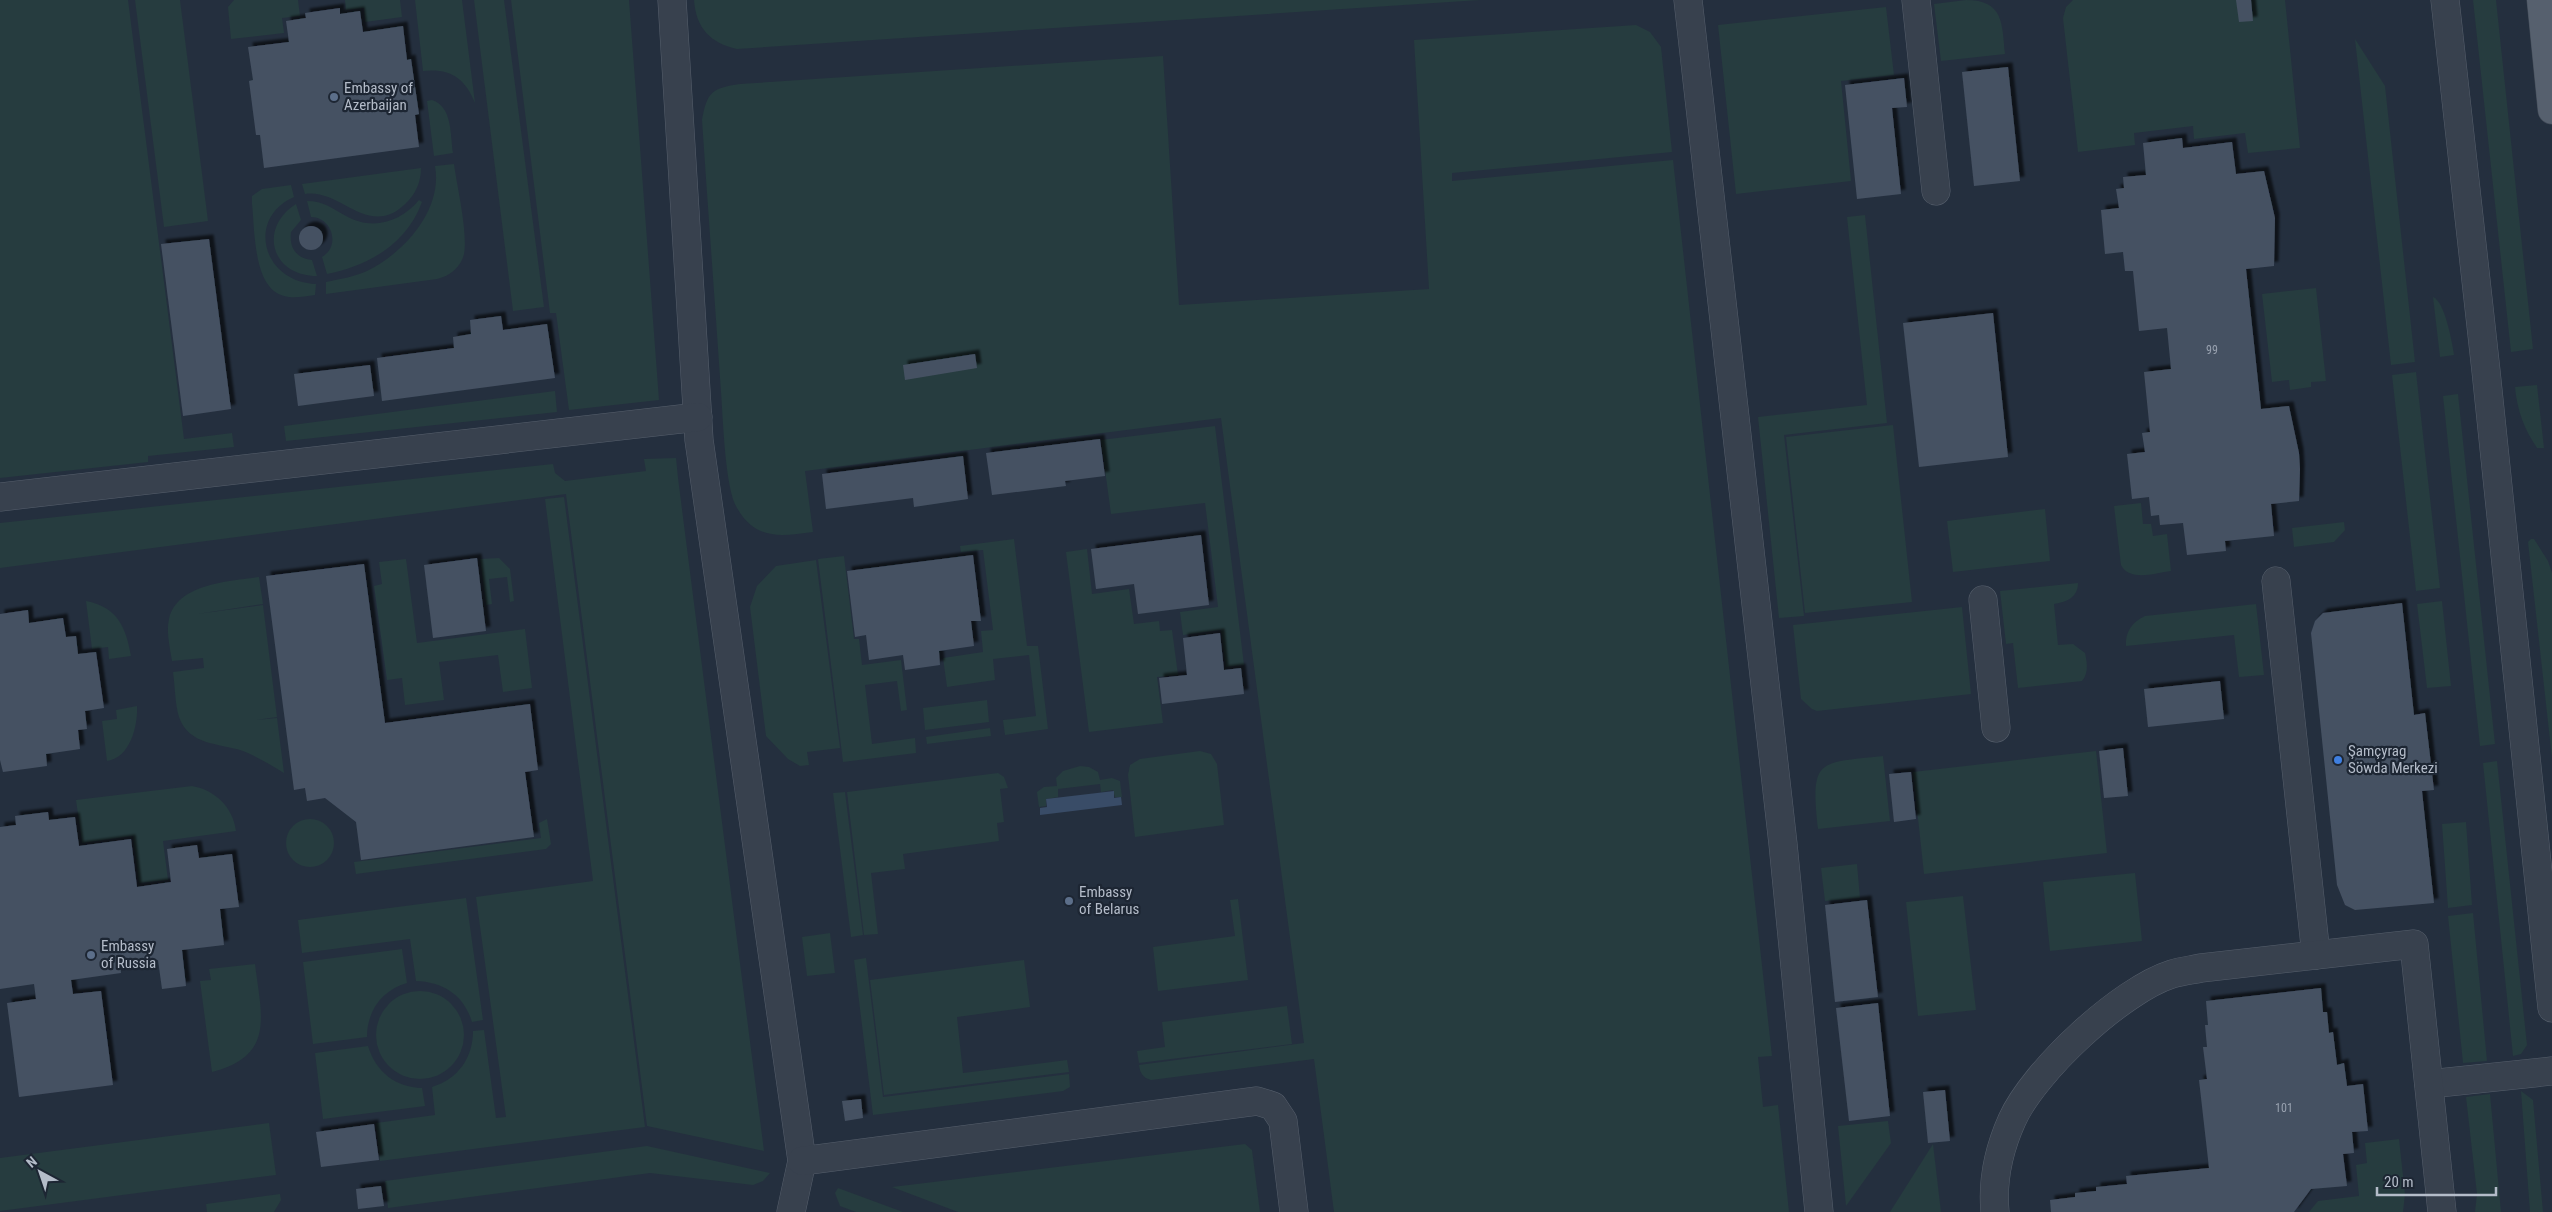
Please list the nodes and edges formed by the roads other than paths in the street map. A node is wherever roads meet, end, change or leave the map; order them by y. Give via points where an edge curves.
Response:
1 (672, 0) edge
2 (1688, 0) edge
3 (1916, 0) edge
4 (2445, 0) edge
5 (2541, 0) edge
6 (2552, 110) edge
7 (1936, 191) dead end
8 (698, 418) junction
9 (0, 497) edge
10 (2276, 581) dead end
11 (1982, 600) dead end
12 (1996, 728) dead end
13 (2316, 955) junction
14 (2552, 1008) edge
15 (2552, 1071) edge
16 (2429, 1084) junction
17 (802, 1160) junction
18 (791, 1212) edge
19 (1294, 1212) edge
20 (1819, 1212) edge
21 (1995, 1212) edge
22 (2442, 1212) edge

1 - 8 street
2 - 20 street via 1783,844
3 - 7 street
4 - 14 street
5 - 6 main road
8 - 9 street
8 - 17 street
10 - 13 street
11 - 12 street
13 - 16 street via 2414,944
13 - 21 street via 2172,974 2142,988 2106,1013 2071,1043 2040,1078 2013,1118 1997,1161
15 - 16 street
16 - 22 street
17 - 18 street
17 - 19 street via 1257,1101 1273,1106 1283,1121

